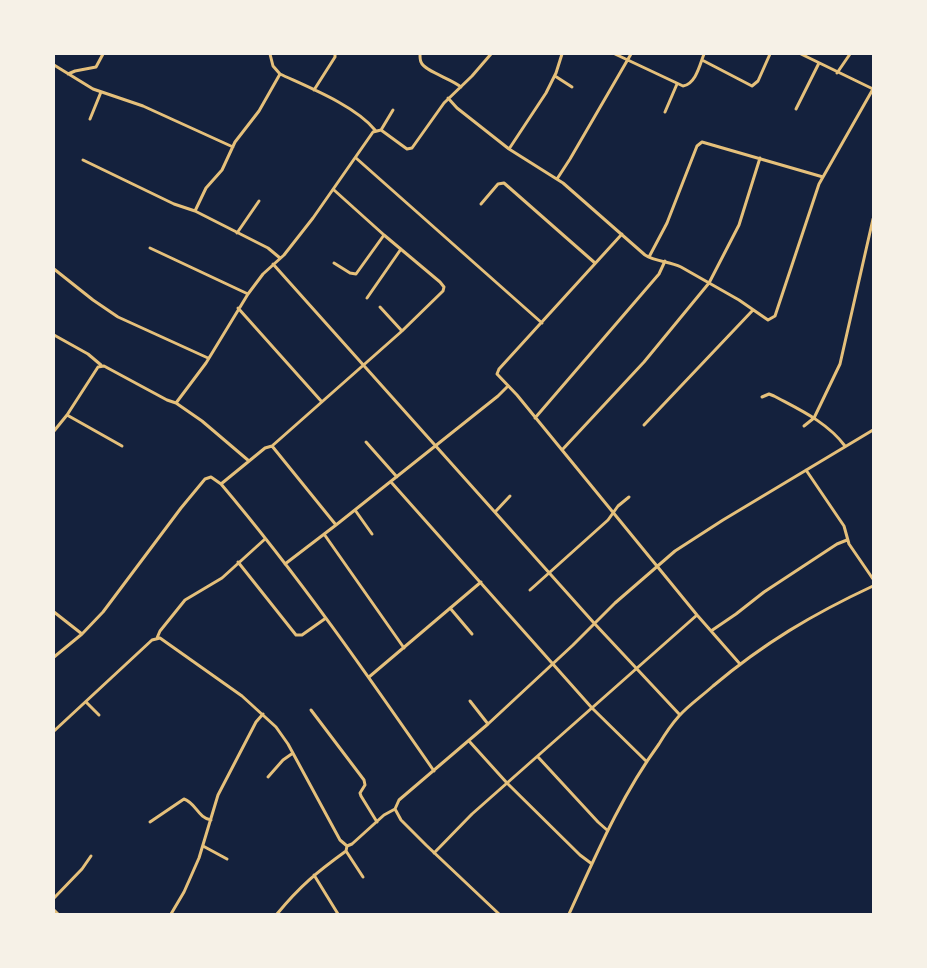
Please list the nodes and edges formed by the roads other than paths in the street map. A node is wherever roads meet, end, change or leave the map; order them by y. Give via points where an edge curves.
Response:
1 (103, 54) edge
2 (270, 54) edge
3 (335, 54) edge
4 (420, 54) edge
5 (491, 54) edge
6 (562, 54) edge
7 (615, 54) edge
8 (631, 54) edge
9 (704, 54) edge
10 (770, 54) edge
11 (800, 54) edge
12 (850, 54) edge
13 (628, 60) junction
14 (702, 60) junction
15 (819, 63) junction
16 (54, 65) edge
17 (837, 73) junction
18 (68, 74) junction
19 (280, 74) junction
20 (555, 76) junction
21 (677, 84) junction
22 (461, 87) junction
23 (572, 87) dead end
24 (873, 89) edge
25 (314, 90) junction
26 (100, 92) junction
27 (448, 98) junction
28 (796, 109) dead end
29 (394, 110) dead end
30 (665, 112) dead end
31 (90, 119) dead end
32 (375, 130) junction
33 (381, 130) junction
34 (232, 147) junction
35 (509, 148) junction
36 (356, 158) junction
37 (760, 158) junction
38 (83, 160) dead end
39 (823, 177) junction
40 (557, 179) junction
41 (334, 190) junction
42 (259, 201) dead end
43 (481, 204) dead end
44 (195, 211) junction
45 (873, 219) edge
46 (237, 233) junction
47 (622, 234) junction
48 (384, 235) junction
49 (150, 248) dead end
50 (401, 249) junction
51 (649, 257) junction
52 (280, 258) junction
53 (665, 261) junction
54 (334, 263) dead end
55 (273, 264) junction
56 (595, 264) junction
57 (54, 269) edge
58 (709, 283) junction
59 (248, 294) junction
60 (367, 298) dead end
61 (380, 307) dead end
62 (238, 308) junction
63 (753, 310) junction
64 (542, 323) junction
65 (402, 330) junction
66 (54, 335) edge
67 (208, 358) junction
68 (363, 365) junction
69 (102, 366) junction
70 (508, 386) junction
71 (762, 397) dead end
72 (322, 402) junction
73 (176, 403) junction
74 (67, 415) junction
75 (535, 418) junction
76 (814, 418) junction
77 (644, 425) dead end
78 (804, 426) dead end
79 (873, 430) edge
80 (54, 431) edge
81 (366, 442) dead end
82 (122, 446) dead end
83 (272, 446) junction
84 (435, 446) junction
85 (845, 446) junction
86 (562, 450) junction
87 (249, 461) junction
88 (806, 470) junction
89 (397, 477) junction
90 (391, 482) junction
91 (221, 484) junction
92 (510, 496) dead end
93 (629, 497) dead end
94 (355, 510) junction
95 (495, 512) junction
96 (614, 513) junction
97 (336, 525) junction
98 (324, 534) junction
99 (372, 534) dead end
100 (266, 539) junction
101 (847, 540) junction
102 (238, 562) junction
103 (285, 564) junction
104 (657, 566) junction
105 (550, 573) junction
106 (873, 579) edge
107 (481, 582) junction
108 (873, 586) edge
109 (530, 590) dead end
110 (450, 608) junction
111 (54, 612) edge
112 (696, 615) junction
113 (326, 618) junction
114 (594, 623) junction
115 (711, 631) junction
116 (82, 634) junction
117 (472, 634) dead end
118 (157, 638) junction
119 (404, 648) junction
120 (54, 657) edge
121 (553, 664) junction
122 (740, 664) junction
123 (636, 668) junction
124 (369, 677) junction
125 (470, 701) dead end
126 (86, 702) junction
127 (592, 708) junction
128 (311, 710) dead end
129 (262, 714) junction
130 (99, 715) dead end
131 (680, 715) junction
132 (488, 724) junction
133 (54, 731) edge
134 (469, 741) junction
135 (293, 753) junction
136 (538, 757) junction
137 (646, 761) junction
138 (434, 770) junction
139 (268, 777) dead end
140 (507, 783) junction
141 (395, 809) junction
142 (211, 820) junction
143 (150, 822) dead end
144 (377, 822) junction
145 (607, 830) junction
146 (203, 846) junction
147 (347, 846) junction
148 (346, 851) junction
149 (434, 853) junction
150 (91, 856) dead end
151 (227, 859) dead end
152 (592, 864) junction
153 (314, 874) junction
154 (363, 877) dead end
155 (54, 898) edge
156 (54, 910) edge
157 (58, 914) edge
158 (171, 914) edge
159 (277, 914) edge
160 (338, 914) edge
161 (499, 914) edge
162 (569, 914) edge

1 - 18 street via 96,67
2 - 19 street via 273,66
3 - 25 street
4 - 22 street via 423,66
5 - 22 street
6 - 20 street
7 - 13 street
8 - 13 street
9 - 14 street
10 - 14 street via 758,81 752,86
11 - 15 street
12 - 17 street
13 - 21 street
13 - 40 street
14 - 21 street via 689,84
15 - 17 street
15 - 28 street
16 - 18 street
17 - 24 street
18 - 26 street
19 - 25 street
19 - 34 street via 259,111
20 - 23 street
20 - 35 street
21 - 30 street
22 - 27 street
24 - 39 street
25 - 32 street via 367,121
26 - 31 street
26 - 34 street via 143,106
27 - 33 street via 412,148 407,149
27 - 35 street
29 - 33 street
32 - 33 street
32 - 36 street
34 - 44 street via 222,170 206,188
35 - 40 street
36 - 41 street
36 - 64 street
37 - 39 street
37 - 51 street via 705,142 699,144 667,223
37 - 58 street via 739,225
38 - 44 street
39 - 63 street via 775,316 768,320
40 - 47 street
41 - 48 street
41 - 52 street
42 - 46 street
43 - 56 street via 498,184 504,182
44 - 46 street
45 - 76 street via 840,364
46 - 52 street via 268,248
47 - 51 street
47 - 56 street
48 - 50 street
48 - 54 street via 356,274
49 - 59 street
50 - 60 street
50 - 65 street via 444,287
51 - 53 street
52 - 55 street
53 - 58 street
53 - 75 street via 659,274
55 - 59 street
55 - 68 street
56 - 64 street
57 - 67 street via 118,317
58 - 63 street
58 - 86 street via 644,362
59 - 62 street
61 - 65 street
62 - 67 street
62 - 72 street
63 - 77 street
64 - 70 street via 497,371
65 - 68 street
66 - 69 street
67 - 73 street
68 - 72 street
68 - 84 street
69 - 73 street
69 - 74 street via 96,370
70 - 75 street
70 - 84 street
71 - 76 street via 774,396
72 - 83 street
73 - 87 street
74 - 80 street
74 - 82 street
75 - 86 street
76 - 78 street
76 - 85 street via 834,432
79 - 85 street
81 - 89 street
83 - 87 street
83 - 97 street
84 - 89 street
84 - 95 street
85 - 88 street
86 - 96 street
87 - 91 street
88 - 101 street via 844,526
88 - 104 street via 690,540
89 - 90 street
90 - 94 street
90 - 107 street
91 - 100 street
91 - 116 street via 211,477 205,479 103,612
92 - 95 street
93 - 96 street
94 - 97 street
94 - 99 street
95 - 105 street
96 - 104 street
96 - 105 street
97 - 98 street
98 - 103 street
98 - 119 street
100 - 102 street
100 - 103 street
101 - 106 street
101 - 115 street via 764,592
102 - 113 street via 296,635 302,636
102 - 118 street via 213,584 185,600
103 - 113 street
104 - 112 street
104 - 114 street
105 - 109 street
105 - 114 street
107 - 110 street
107 - 121 street
108 - 122 street via 816,614
110 - 117 street
110 - 119 street
111 - 116 street
112 - 115 street
112 - 123 street
113 - 124 street
114 - 121 street
114 - 123 street
115 - 122 street
116 - 120 street
118 - 126 street
118 - 129 street via 204,668
119 - 124 street
121 - 127 street
121 - 132 street
122 - 131 street
123 - 127 street
123 - 131 street
124 - 138 street
125 - 132 street
126 - 130 street
126 - 133 street
127 - 136 street
127 - 137 street
128 - 144 street via 364,780 360,793
129 - 135 street via 281,732
129 - 142 street via 218,795
131 - 137 street
132 - 134 street
134 - 138 street
134 - 140 street
135 - 139 street
135 - 147 street via 340,840
136 - 140 street
136 - 145 street
137 - 145 street
138 - 141 street via 399,800
140 - 149 street
140 - 152 street
141 - 144 street
141 - 149 street via 401,820
142 - 143 street via 203,817 184,799
142 - 146 street
144 - 147 street
145 - 152 street
146 - 151 street
146 - 158 street
147 - 148 street
148 - 153 street
148 - 154 street
149 - 161 street
150 - 155 street
152 - 162 street
153 - 159 street
153 - 160 street
156 - 157 street

